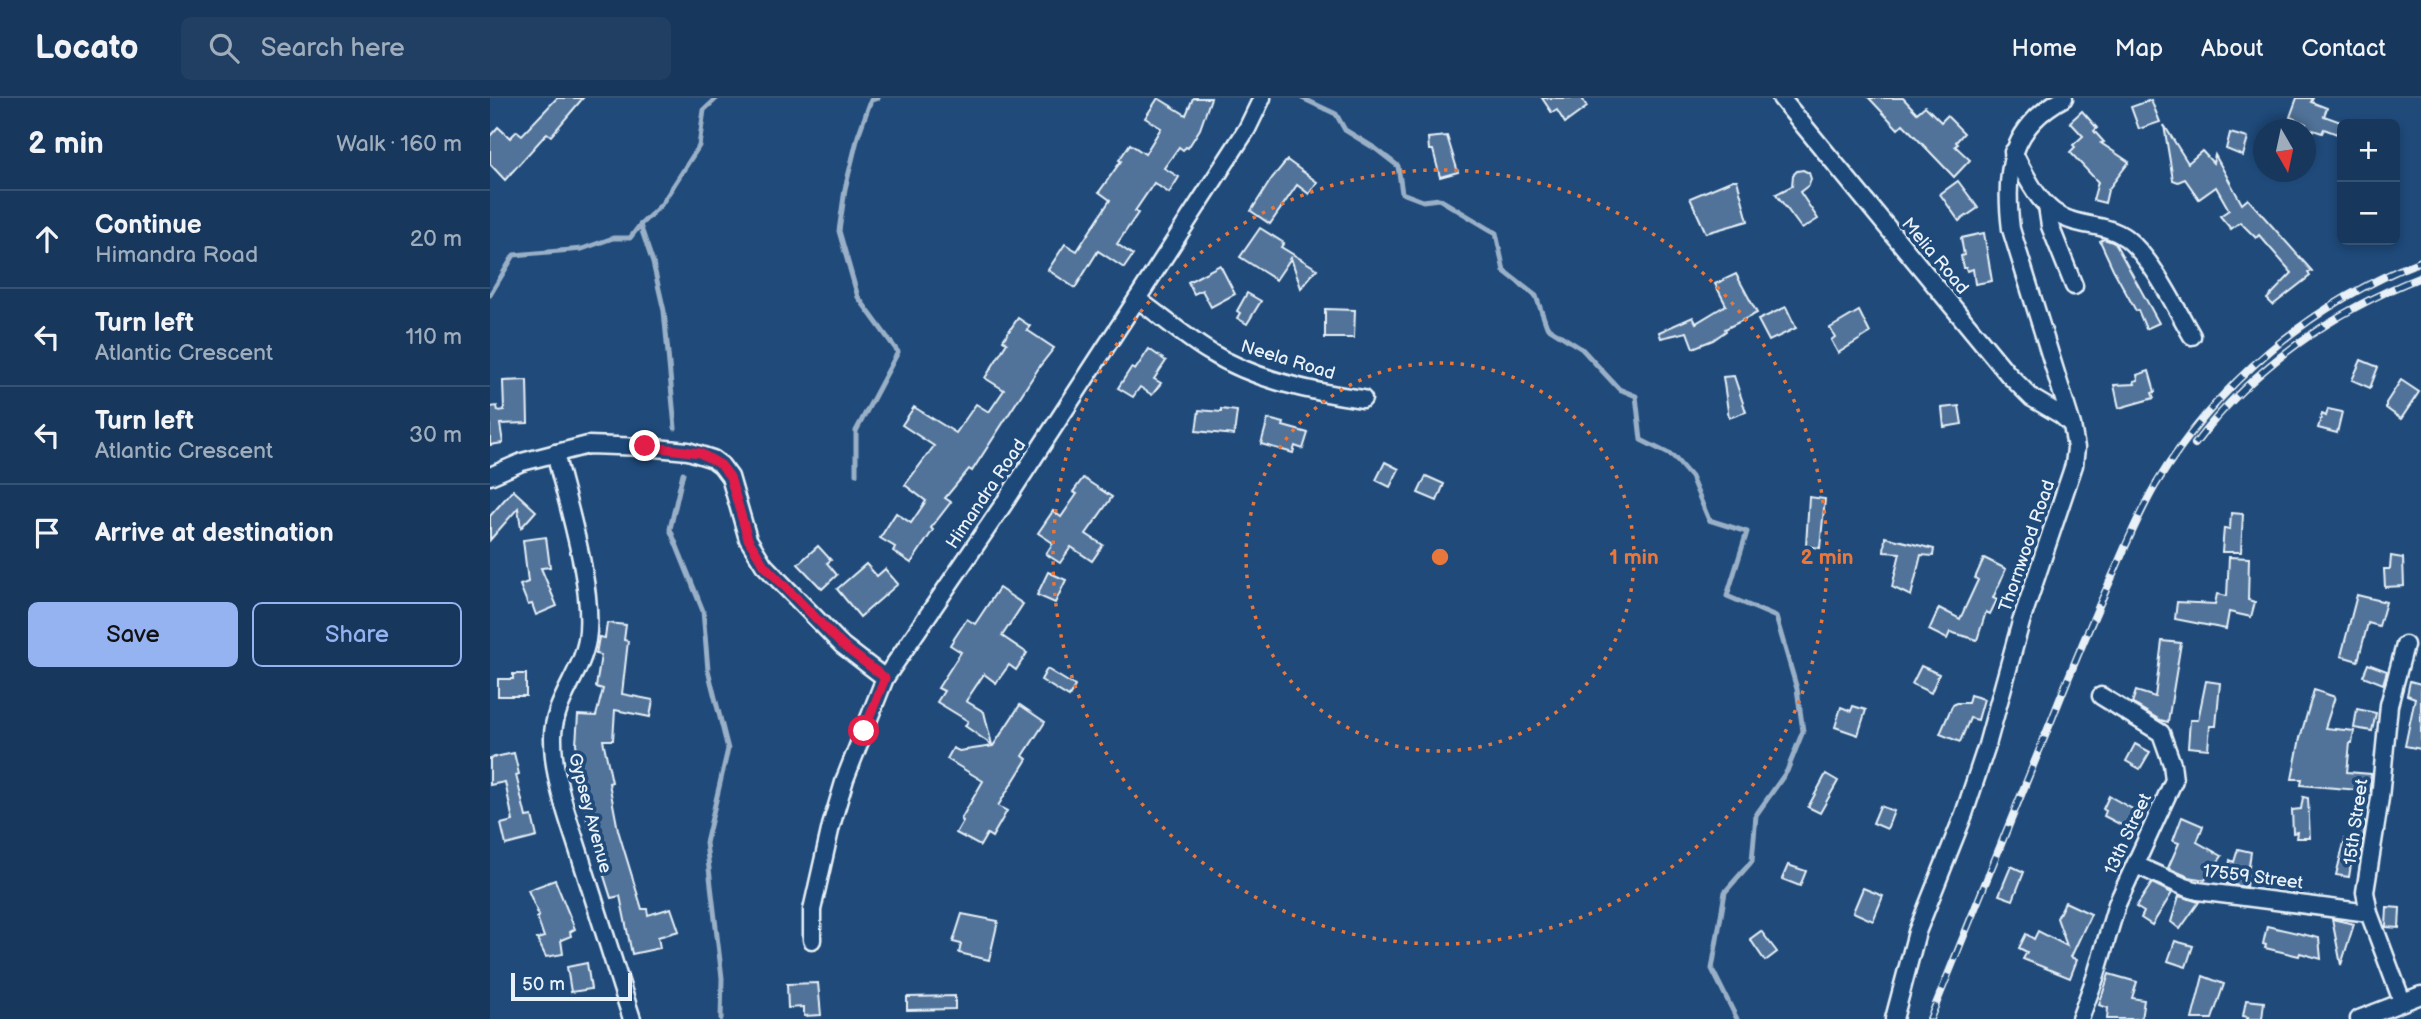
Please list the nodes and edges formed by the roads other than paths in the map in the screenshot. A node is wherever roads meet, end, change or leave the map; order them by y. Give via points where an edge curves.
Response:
1 (1262, 98) edge
2 (1781, 98) edge
3 (2059, 99) edge
4 (2014, 152) junction
5 (2047, 206) junction
6 (2074, 286) dead end
7 (1137, 299) junction
8 (2192, 335) dead end
9 (1363, 399) dead end
10 (2072, 425) junction
11 (555, 453) junction
12 (490, 476) edge
13 (2405, 645) dead end
14 (885, 678) junction
15 (2101, 696) dead end
16 (2136, 865) junction
17 (2369, 913) junction
18 (812, 940) dead end
19 (2421, 995) edge
20 (2402, 1001) junction
21 (632, 1019) edge
22 (1894, 1019) edge
23 (2080, 1019) edge
24 (2359, 1019) edge

1 - 7 street, Himandra Road via 1247,129
2 - 10 street, Melia Road via 2008,374 2032,398
3 - 4 street, Thornwood Road via 2031,124
4 - 5 street
4 - 10 street, Thornwood Road via 2007,197 2011,229
5 - 6 street via 2050,226
5 - 8 street via 2070,220 2107,228 2139,250
7 - 9 street, Neela Road via 1211,353 1249,371
7 - 14 street, Himandra Road
10 - 22 street, Thornwood Road via 2074,465 1964,814 1917,932
11 - 12 street
11 - 14 street via 588,445 645,446 713,458 730,477 748,539 764,565 842,645
11 - 21 street, Gypsey Avenue via 583,574 588,624 578,671 554,723 554,758
13 - 17 street, 15th Street via 2385,730 2365,892
14 - 18 street, Himandra Road via 831,827 812,910
15 - 16 street, 13th Street via 2161,733 2172,764 2174,780
16 - 17 street, 17559 Street via 2199,891
16 - 23 street, 13th Street via 2117,904
17 - 20 street, 15th Street
19 - 20 street
20 - 24 street

